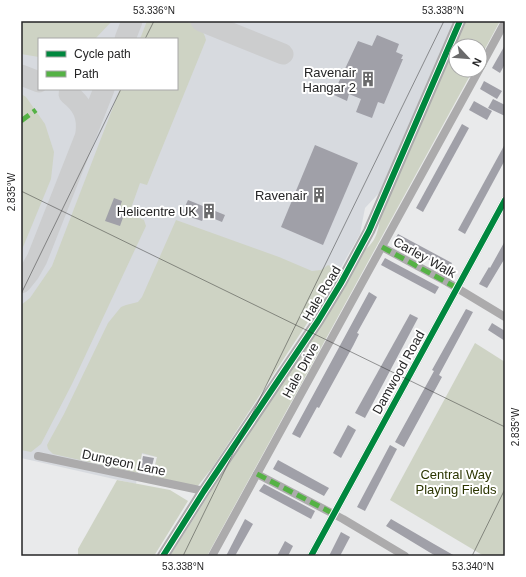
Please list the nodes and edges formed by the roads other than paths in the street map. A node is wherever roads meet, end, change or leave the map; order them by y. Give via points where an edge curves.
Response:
1 (460, 21) edge
2 (505, 22) edge
3 (488, 53) edge
4 (474, 78) edge
5 (505, 200) edge
6 (382, 247) junction
7 (457, 288) junction
8 (505, 316) edge
9 (38, 456) dead end
10 (257, 474) junction
11 (204, 491) junction
12 (334, 514) junction
13 (163, 556) edge
14 (212, 556) edge
15 (311, 556) edge
16 (405, 556) edge

1 - 11 street, Hale Road via 389,187 358,252 325,310
2 - 3 street, Hale Drive
4 - 6 street, Hale Drive
5 - 7 street, Damwood Road
6 - 7 street, Carley Walk
6 - 10 street, Hale Drive
7 - 8 street, Carley Walk
7 - 12 street, Damwood Road
9 - 11 street, Dungeon Lane
10 - 12 street
10 - 14 street, Hale Drive
11 - 13 street, Hale Road
12 - 15 street, Damwood Road
12 - 16 street

